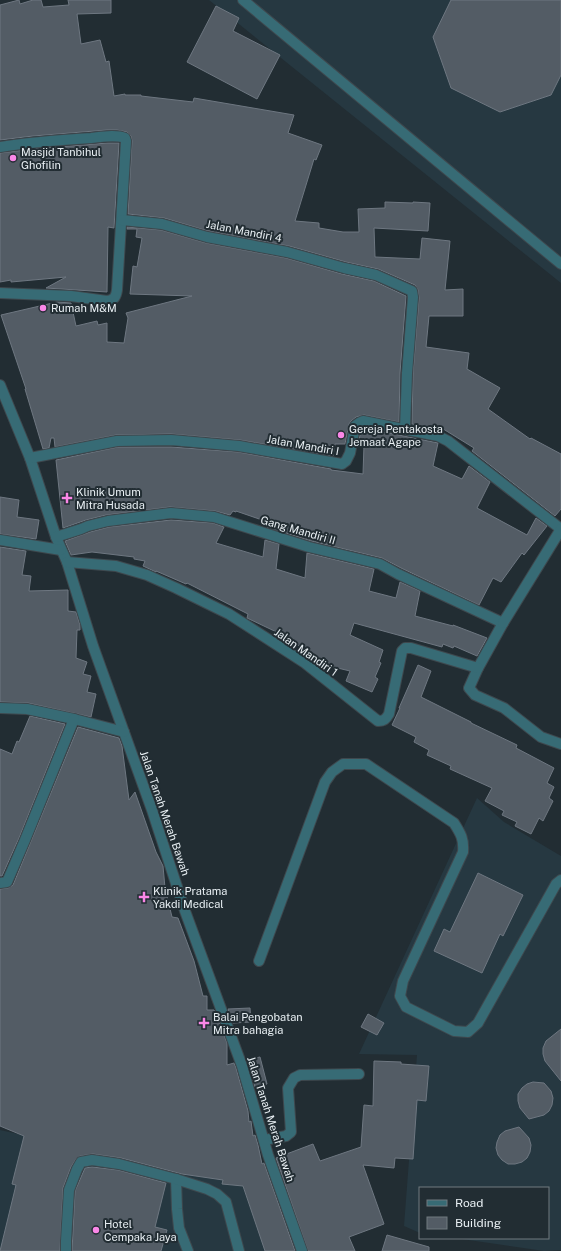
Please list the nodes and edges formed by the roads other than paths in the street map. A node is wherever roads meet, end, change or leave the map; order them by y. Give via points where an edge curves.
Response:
1 (243, 0) edge
2 (0, 147) edge
3 (122, 220) junction
4 (561, 264) edge
5 (0, 293) edge
6 (0, 384) edge
7 (405, 429) junction
8 (30, 458) junction
9 (561, 529) edge
10 (56, 537) junction
11 (0, 540) edge
12 (61, 550) junction
13 (67, 562) junction
14 (503, 623) junction
15 (478, 668) junction
16 (0, 708) edge
17 (74, 719) junction
18 (124, 732) junction
19 (561, 744) edge
20 (561, 880) edge
21 (0, 883) edge
22 (259, 960) dead end
23 (359, 1074) dead end
24 (264, 1140) junction
25 (176, 1179) junction
26 (66, 1251) edge
27 (188, 1251) edge
28 (239, 1251) edge
29 (302, 1251) edge

1 - 4 street
2 - 3 street via 33,142 121,136 125,138
3 - 5 street via 118,290 112,300
3 - 7 street, Jalan Mandiri 4 via 162,224 207,237 287,252 376,275 412,292
6 - 8 street, Jalan Tanah Merah Bawah
7 - 8 street, Jalan Mandiri I via 363,421 359,423 355,426 350,453 342,464 239,446 171,440 117,441
7 - 9 street, Jalan Mandiri I via 438,436 448,441
8 - 10 street, Jalan Tanah Merah Bawah
9 - 14 street
10 - 12 street, Jalan Tanah Merah Bawah
10 - 14 street, Gang Mandiri II via 108,521 171,513 214,517 310,547 380,564
11 - 12 street
12 - 13 street, Jalan Tanah Merah Bawah
13 - 15 street, Jalan Mandiri 1 via 116,566 176,588 229,614 305,664 378,721 386,719 389,714 402,651 405,648
13 - 18 street, Jalan Tanah Merah Bawah via 93,646
14 - 15 street
15 - 19 street via 469,688 471,692 504,708 541,737
16 - 17 street via 27,709
17 - 18 street
17 - 21 street via 7,882
18 - 24 street, Jalan Tanah Merah Bawah via 185,911 242,1066
20 - 22 street via 556,884 478,1023 468,1032 454,1032 406,1008 400,996 402,981 463,852 464,842 454,823 366,764 343,764 332,772 325,782
23 - 24 street via 294,1078 288,1088 291,1132 286,1136
24 - 29 street, Jalan Tanah Merah Bawah
25 - 26 street via 119,1164 92,1160 81,1162 69,1190
25 - 27 street via 179,1228
25 - 28 street via 207,1189 226,1202

